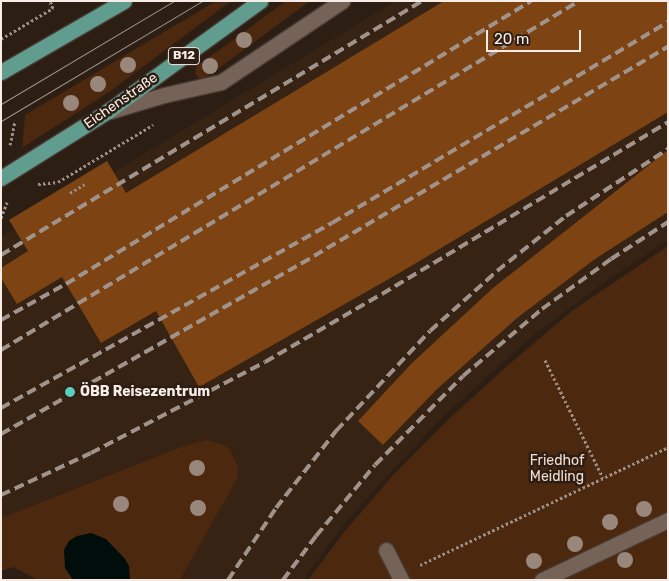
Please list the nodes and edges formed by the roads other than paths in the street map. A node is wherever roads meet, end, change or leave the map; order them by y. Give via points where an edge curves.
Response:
1 (124, 1) edge
2 (260, 1) edge
3 (342, 1) edge
4 (1, 72) edge
5 (108, 111) junction
6 (1, 178) edge
7 (668, 520) edge
8 (386, 550) dead end
9 (400, 577) edge
10 (542, 580) edge

1 - 4 main road
2 - 5 main road, Eichenstraße / B12
3 - 5 lane via 221,82
5 - 6 main road, Eichenstraße / B12
7 - 10 lane
8 - 9 lane

